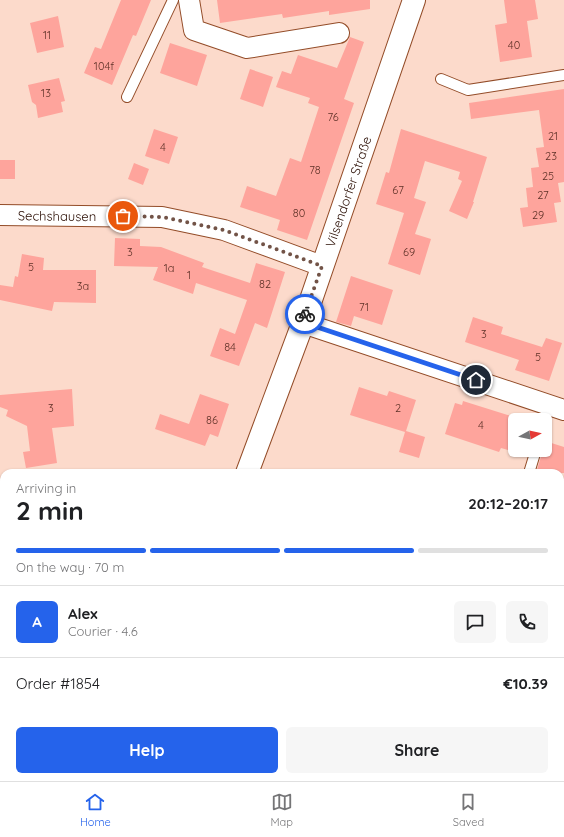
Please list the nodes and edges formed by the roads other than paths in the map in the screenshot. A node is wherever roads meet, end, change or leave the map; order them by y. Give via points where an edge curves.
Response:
1 (173, 0) edge
2 (189, 0) edge
3 (414, 0) edge
4 (339, 33) dead end
5 (564, 75) edge
6 (441, 79) dead end
7 (127, 97) dead end
8 (0, 215) edge
9 (322, 266) junction
10 (302, 322) junction
11 (552, 411) edge
12 (534, 457) edge
13 (248, 469) edge
14 (531, 469) edge

1 - 7 lane
2 - 4 street via 194,30 247,48
3 - 9 main road, Vilsendorfer Straße
5 - 6 lane via 468,90
8 - 9 street, Sechshausen via 162,217 224,230
9 - 10 main road, Vilsendorfer Straße
10 - 11 street
10 - 13 main road, Vilsendorfer Straße
12 - 14 lane

